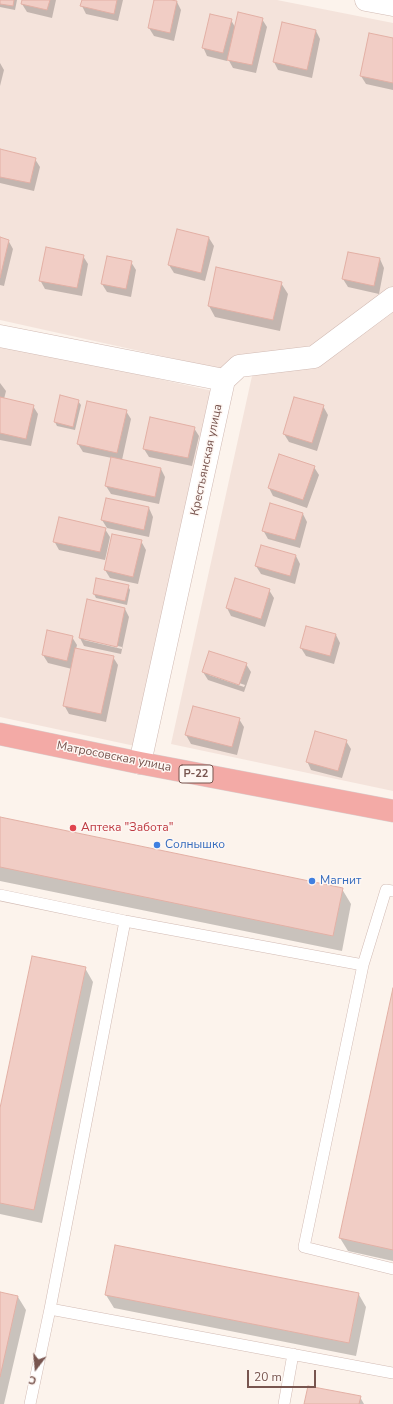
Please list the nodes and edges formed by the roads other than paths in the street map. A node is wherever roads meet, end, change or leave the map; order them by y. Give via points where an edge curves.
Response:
1 (366, 0) edge
2 (393, 5) edge
3 (393, 298) edge
4 (0, 336) edge
5 (224, 380) junction
6 (0, 734) edge
7 (140, 763) junction
8 (393, 811) edge
9 (393, 892) edge
10 (0, 895) edge
11 (125, 921) junction
12 (363, 965) junction
13 (393, 1269) edge
14 (50, 1309) junction
15 (293, 1354) junction
16 (393, 1373) edge
17 (30, 1404) edge
18 (284, 1404) edge

1 - 2 street
3 - 5 street via 314,358 239,366
4 - 5 street
5 - 7 street, Крестьянская улица
6 - 7 highway, Матросовская улица / Р-22
7 - 8 highway, Матросовская улица / Р-22
9 - 12 lane via 386,890
10 - 11 lane
11 - 12 lane
11 - 14 lane
12 - 13 lane via 304,1247
14 - 15 lane
14 - 17 lane
15 - 16 lane
15 - 18 lane

